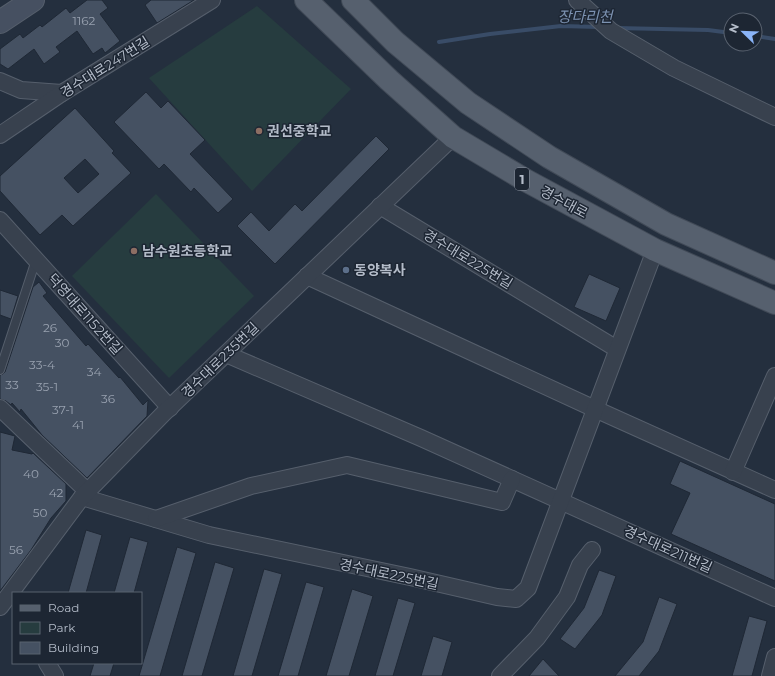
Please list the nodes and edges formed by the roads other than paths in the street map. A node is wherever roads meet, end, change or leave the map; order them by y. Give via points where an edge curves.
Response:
1 (33, 0) edge
2 (212, 0) edge
3 (306, 0) edge
4 (353, 0) edge
5 (577, 0) edge
6 (0, 22) edge
7 (0, 81) edge
8 (62, 93) junction
9 (775, 117) edge
10 (0, 136) edge
11 (453, 137) junction
12 (380, 206) junction
13 (0, 220) edge
14 (655, 250) junction
15 (36, 260) junction
16 (775, 273) edge
17 (307, 276) junction
18 (775, 303) edge
19 (617, 349) junction
20 (226, 354) junction
21 (0, 370) edge
22 (775, 376) edge
23 (0, 408) edge
24 (170, 408) junction
25 (595, 409) junction
26 (733, 472) junction
27 (512, 479) junction
28 (775, 490) edge
29 (84, 494) junction
30 (561, 501) junction
31 (156, 519) junction
32 (592, 550) dead end
33 (14, 592) edge
34 (12, 594) edge
35 (775, 598) edge
36 (5, 604) edge
37 (775, 658) edge
38 (48, 664) edge
39 (55, 676) edge
40 (500, 676) edge
41 (770, 676) edge

1 - 6 main road
2 - 8 street, 경수대로247번길
3 - 11 main road, 경수대로 / 1
4 - 16 main road, 1 via 395,42 468,103 549,157 666,224
5 - 9 street via 611,31 674,68
7 - 8 street via 21,90
8 - 10 street, 경수대로247번길
11 - 12 street, 경수대로235번길
11 - 14 main road, 경수대로 / 1 via 527,181
12 - 17 street, 경수대로235번길
12 - 19 street, 경수대로225번길
13 - 15 street, 덕영대로1152번길
14 - 18 main road, 경수대로 / 1
14 - 19 street, 경수대로225번길
15 - 21 lane
15 - 24 street, 덕영대로1152번길
17 - 20 street, 경수대로235번길
17 - 25 street
19 - 25 street, 경수대로225번길
20 - 24 street, 경수대로235번길
20 - 27 street
22 - 26 street
23 - 29 street
24 - 29 street, 경수대로235번길
25 - 26 street
25 - 30 street, 경수대로225번길
26 - 28 street
27 - 30 street
27 - 31 street via 502,502 347,465 251,486
29 - 31 street, 경수대로225번길
29 - 33 street, 경수대로235번길
30 - 31 street, 경수대로225번길 via 528,588 516,599 209,535
30 - 35 street, 경수대로211번길
32 - 40 street via 580,564 566,597 537,638
34 - 36 street, 경수대로235번길
37 - 41 street
38 - 39 street

